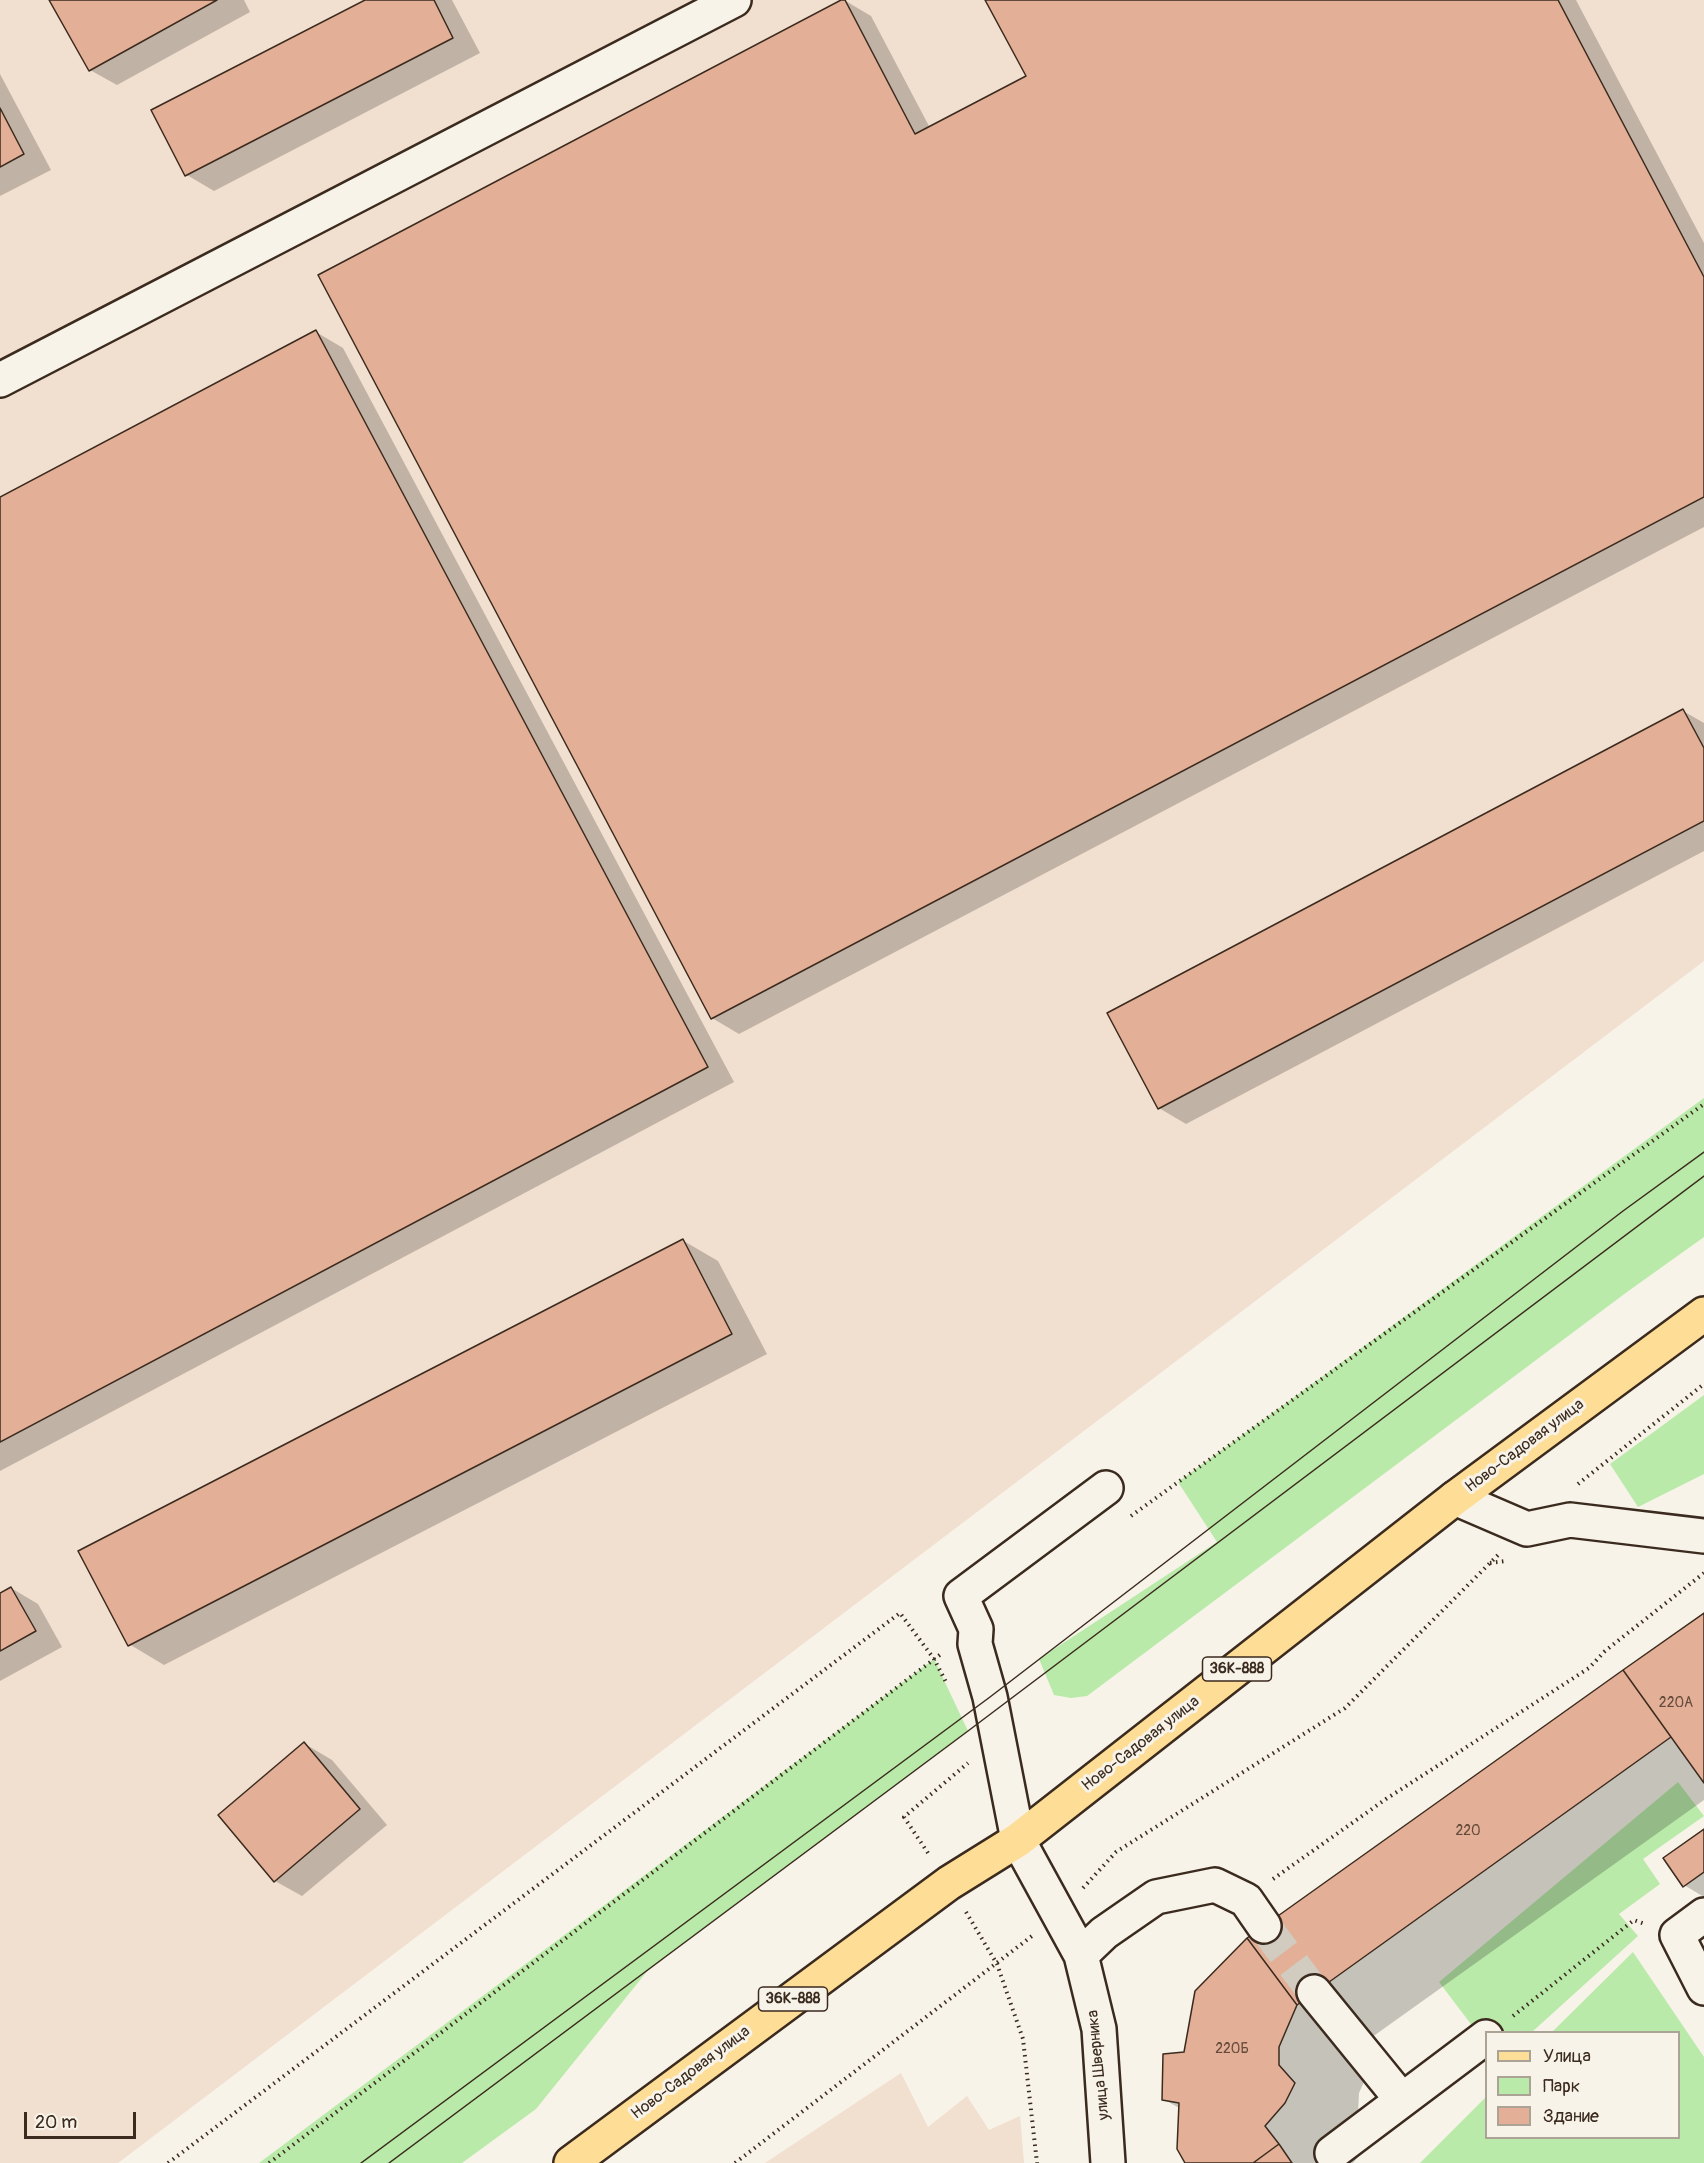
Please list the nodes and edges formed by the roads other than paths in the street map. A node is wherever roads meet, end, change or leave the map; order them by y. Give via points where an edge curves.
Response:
1 (734, 0) edge
2 (0, 380) edge
3 (1704, 1314) edge
4 (1106, 1488) dead end
5 (1455, 1498) junction
6 (1704, 1536) edge
7 (1018, 1840) junction
8 (1255, 1913) tunnel mouth
9 (1704, 1915) edge
10 (1081, 1955) junction
11 (1704, 1988) edge
12 (1314, 1992) tunnel mouth
13 (1485, 2038) edge
14 (1402, 2100) junction
15 (1332, 2153) dead end
16 (571, 2163) edge
17 (1108, 2163) edge

1 - 2 street
3 - 5 main road, Ново-Садовая улица / 36К-888
4 - 7 street, улица Шверника via 961,1596 976,1629 975,1644 990,1697
5 - 6 street via 1527,1529 1570,1520
5 - 7 main road, Ново-Садовая улица / 36К-888
7 - 10 street, улица Шверника
7 - 16 main road, Ново-Садовая улица / 36К-888 via 949,1883
8 - 10 street via 1215,1885 1156,1897 1104,1933
9 - 11 street via 1677,1935
10 - 17 street, улица Шверника via 1099,2029
12 - 14 street
13 - 14 street
14 - 15 street

